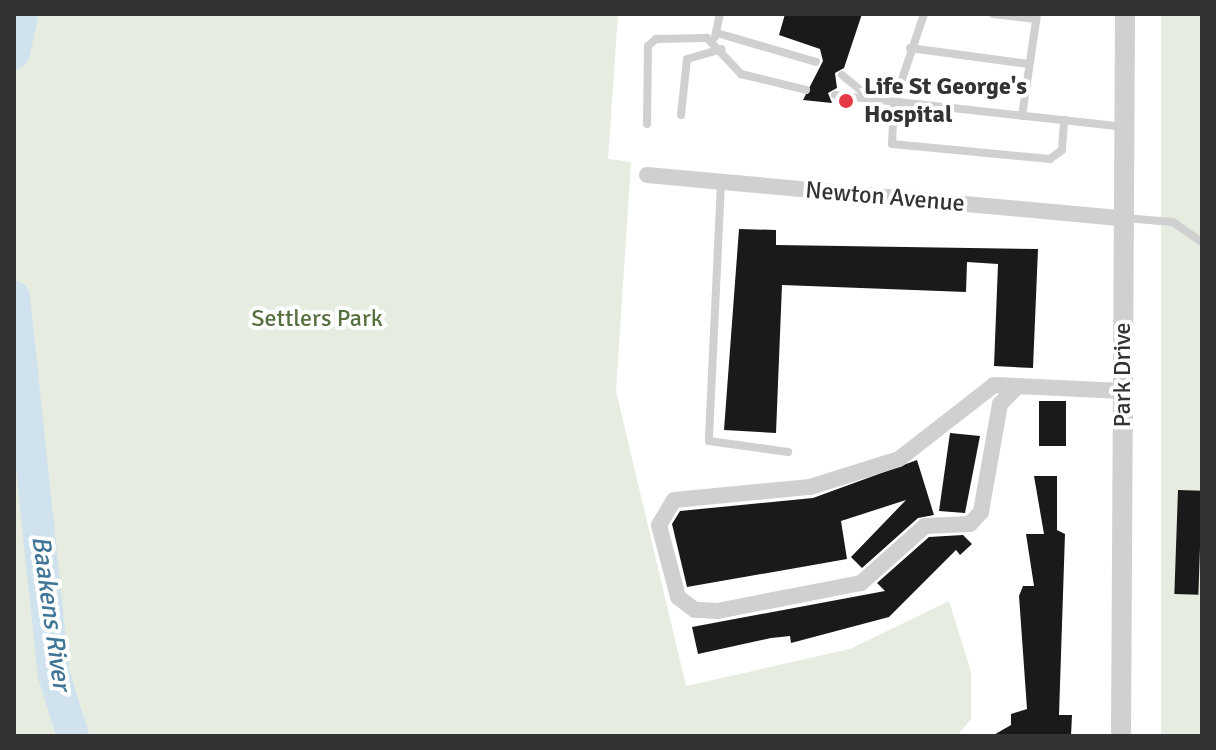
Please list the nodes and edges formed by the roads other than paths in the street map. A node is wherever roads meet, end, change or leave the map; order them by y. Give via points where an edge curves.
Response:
1 (720, 14) edge
2 (924, 14) edge
3 (993, 14) edge
4 (1125, 14) edge
5 (1037, 16) edge
6 (715, 37) junction
7 (910, 48) junction
8 (722, 49) junction
9 (816, 62) dead end
10 (1029, 64) junction
11 (842, 75) dead end
12 (806, 90) dead end
13 (835, 95) dead end
14 (868, 96) junction
15 (894, 103) junction
16 (681, 115) dead end
17 (1022, 116) junction
18 (1064, 120) junction
19 (647, 124) dead end
20 (1124, 127) junction
21 (647, 175) dead end
22 (721, 183) junction
23 (1124, 218) junction
24 (1202, 242) edge
25 (1017, 387) junction
26 (1123, 391) junction
27 (788, 452) dead end
28 (1121, 736) edge

1 - 6 lane
2 - 7 lane
3 - 5 lane
4 - 20 street, Park Drive
5 - 10 lane
6 - 8 lane
6 - 9 lane
6 - 19 lane via 651,41
7 - 10 lane
7 - 15 lane
8 - 12 lane via 741,74
8 - 16 lane via 687,59
10 - 17 lane
11 - 14 lane
13 - 14 lane
14 - 15 lane
15 - 17 lane
15 - 18 lane via 889,139 916,149 1056,158
17 - 18 lane
18 - 20 lane
20 - 23 street, Park Drive
21 - 22 street, Newton Avenue
22 - 23 street, Newton Avenue
22 - 27 lane via 709,441
23 - 24 lane via 1173,222
23 - 26 street, Park Drive
25 - 25 street via 1000,404 981,512 970,524 925,526 861,583 717,611 695,610 678,597 659,525 674,500 848,477 907,456 980,390
25 - 26 street
26 - 28 street, Park Drive

